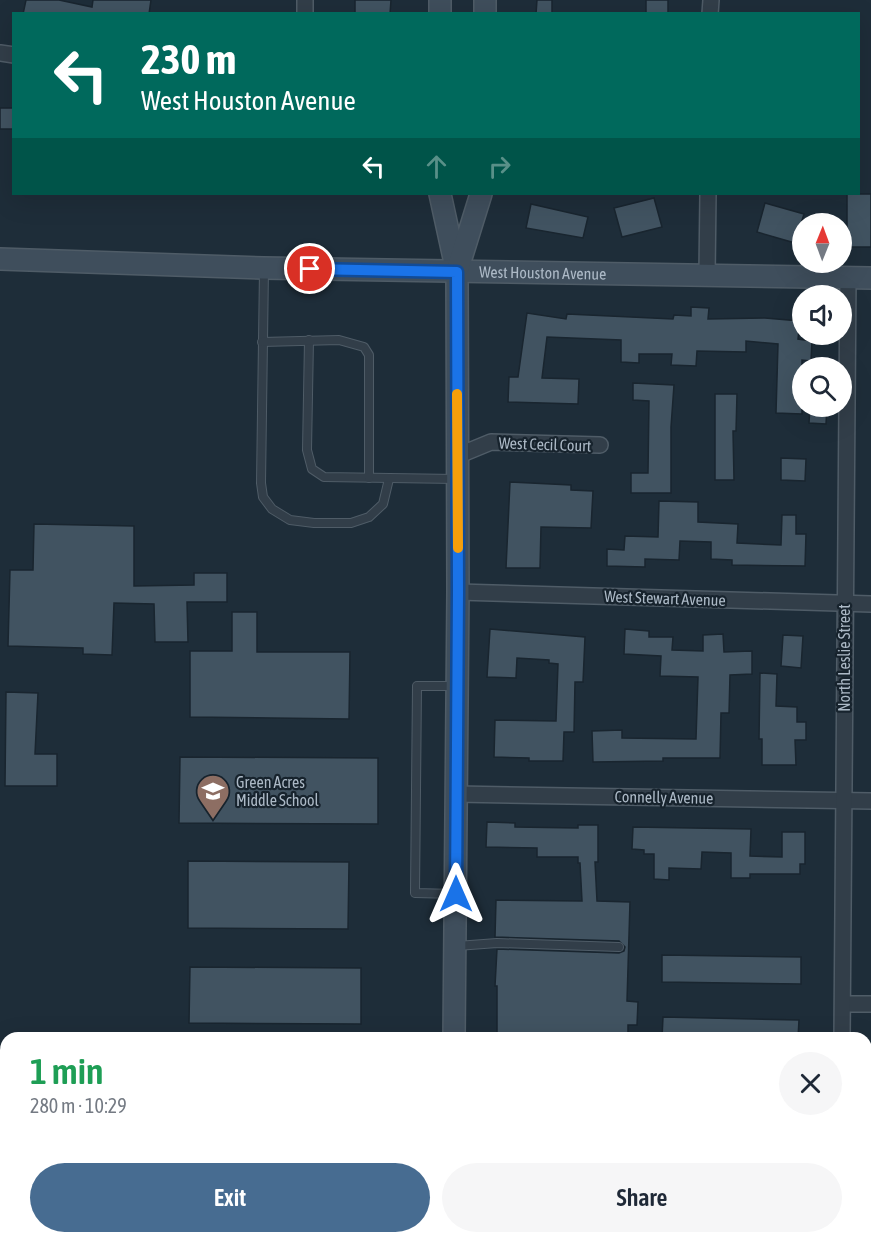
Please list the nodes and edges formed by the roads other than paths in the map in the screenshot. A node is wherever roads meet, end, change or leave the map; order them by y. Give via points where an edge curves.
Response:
1 (440, 195) edge
2 (481, 195) edge
3 (708, 195) edge
4 (0, 259) edge
5 (264, 268) junction
6 (457, 272) junction
7 (707, 275) junction
8 (848, 277) junction
9 (871, 278) edge
10 (309, 340) junction
11 (262, 342) junction
12 (600, 445) dead end
13 (457, 456) junction
14 (369, 478) junction
15 (389, 478) junction
16 (457, 479) junction
17 (458, 592) junction
18 (845, 604) junction
19 (871, 604) edge
20 (458, 686) junction
21 (456, 794) junction
22 (844, 801) junction
23 (871, 801) edge
24 (456, 894) junction
25 (455, 946) junction
26 (619, 947) dead end
27 (843, 1004) junction
28 (871, 1004) edge
29 (454, 1032) edge
30 (842, 1032) edge

1 - 6 street
2 - 6 street
3 - 7 street
4 - 5 street, West Houston Avenue
5 - 6 street, West Houston Avenue
5 - 11 lane
6 - 7 street, West Houston Avenue
6 - 13 street
7 - 8 street, West Houston Avenue
8 - 9 street, West Houston Avenue
8 - 18 street, North Leslie Street
10 - 11 lane
10 - 14 lane via 339,340 364,346 369,355
10 - 14 lane via 309,463 324,477
11 - 15 lane via 261,483 262,497 272,509 290,520 351,523 369,517 383,504
12 - 13 street, West Cecil Court via 491,442
13 - 16 street
14 - 15 lane
15 - 16 lane
16 - 17 street
17 - 18 street, West Stewart Avenue
17 - 20 street
18 - 19 street, West Stewart Avenue
18 - 22 street, North Leslie Street
20 - 21 street
20 - 24 lane via 417,686 415,881 415,892
21 - 22 street, Connelly Avenue
21 - 24 street
22 - 23 street, Connelly Avenue
22 - 27 street, North Leslie Street
24 - 25 street
25 - 26 lane via 497,943
25 - 29 street
27 - 28 street
27 - 30 street, North Leslie Street

